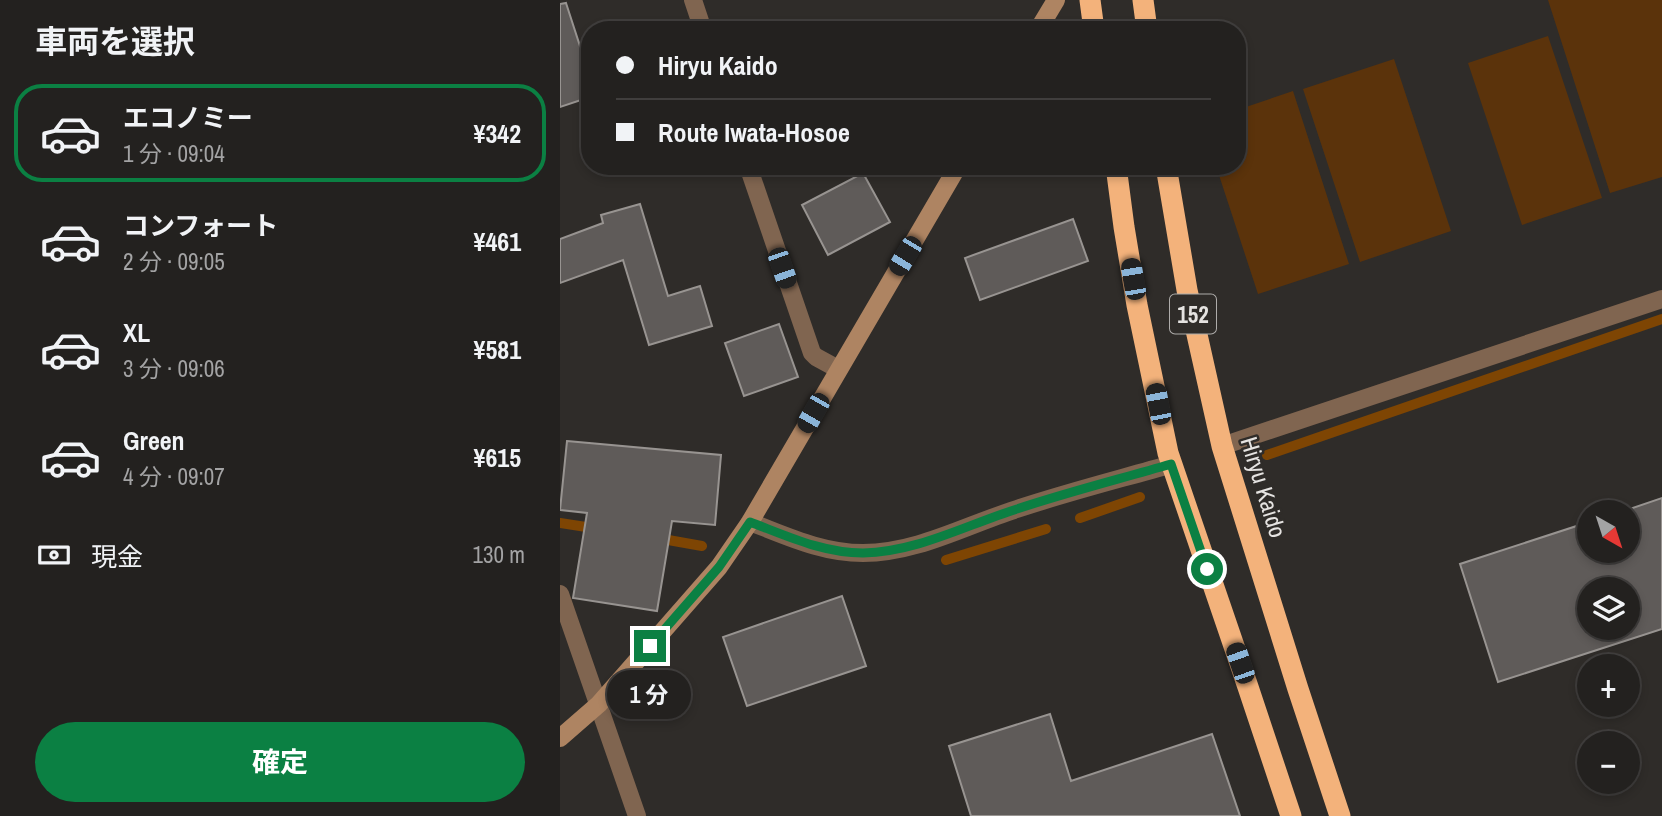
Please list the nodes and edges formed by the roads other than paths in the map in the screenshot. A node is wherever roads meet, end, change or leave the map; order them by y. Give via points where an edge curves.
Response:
1 (692, 0) edge
2 (1056, 0) edge
3 (1090, 0) edge
4 (1143, 0) edge
5 (699, 21) edge
6 (1043, 21) edge
7 (1093, 21) edge
8 (1146, 21) edge
9 (751, 175) edge
10 (953, 175) edge
11 (1117, 175) edge
12 (1168, 175) edge
13 (1662, 299) edge
14 (838, 369) junction
15 (1225, 453) junction
16 (1174, 471) junction
17 (750, 522) junction
18 (560, 594) edge
19 (599, 704) junction
20 (560, 738) edge
21 (637, 816) edge
22 (1291, 816) edge
23 (1340, 816) edge

1 - 5 street
2 - 6 main road
3 - 7 highway
4 - 8 highway
9 - 14 street via 812,353
10 - 14 main road
11 - 16 highway, 152 via 1138,305
12 - 15 highway, Hiryu Kaido / 152 via 1187,290
13 - 15 street
14 - 17 main road
15 - 23 highway, Hiryu Kaido / 152
16 - 17 street via 1015,509 941,537 882,552 809,545
16 - 22 highway, 152
17 - 19 main road via 719,567
18 - 19 street
19 - 20 main road
19 - 21 street

